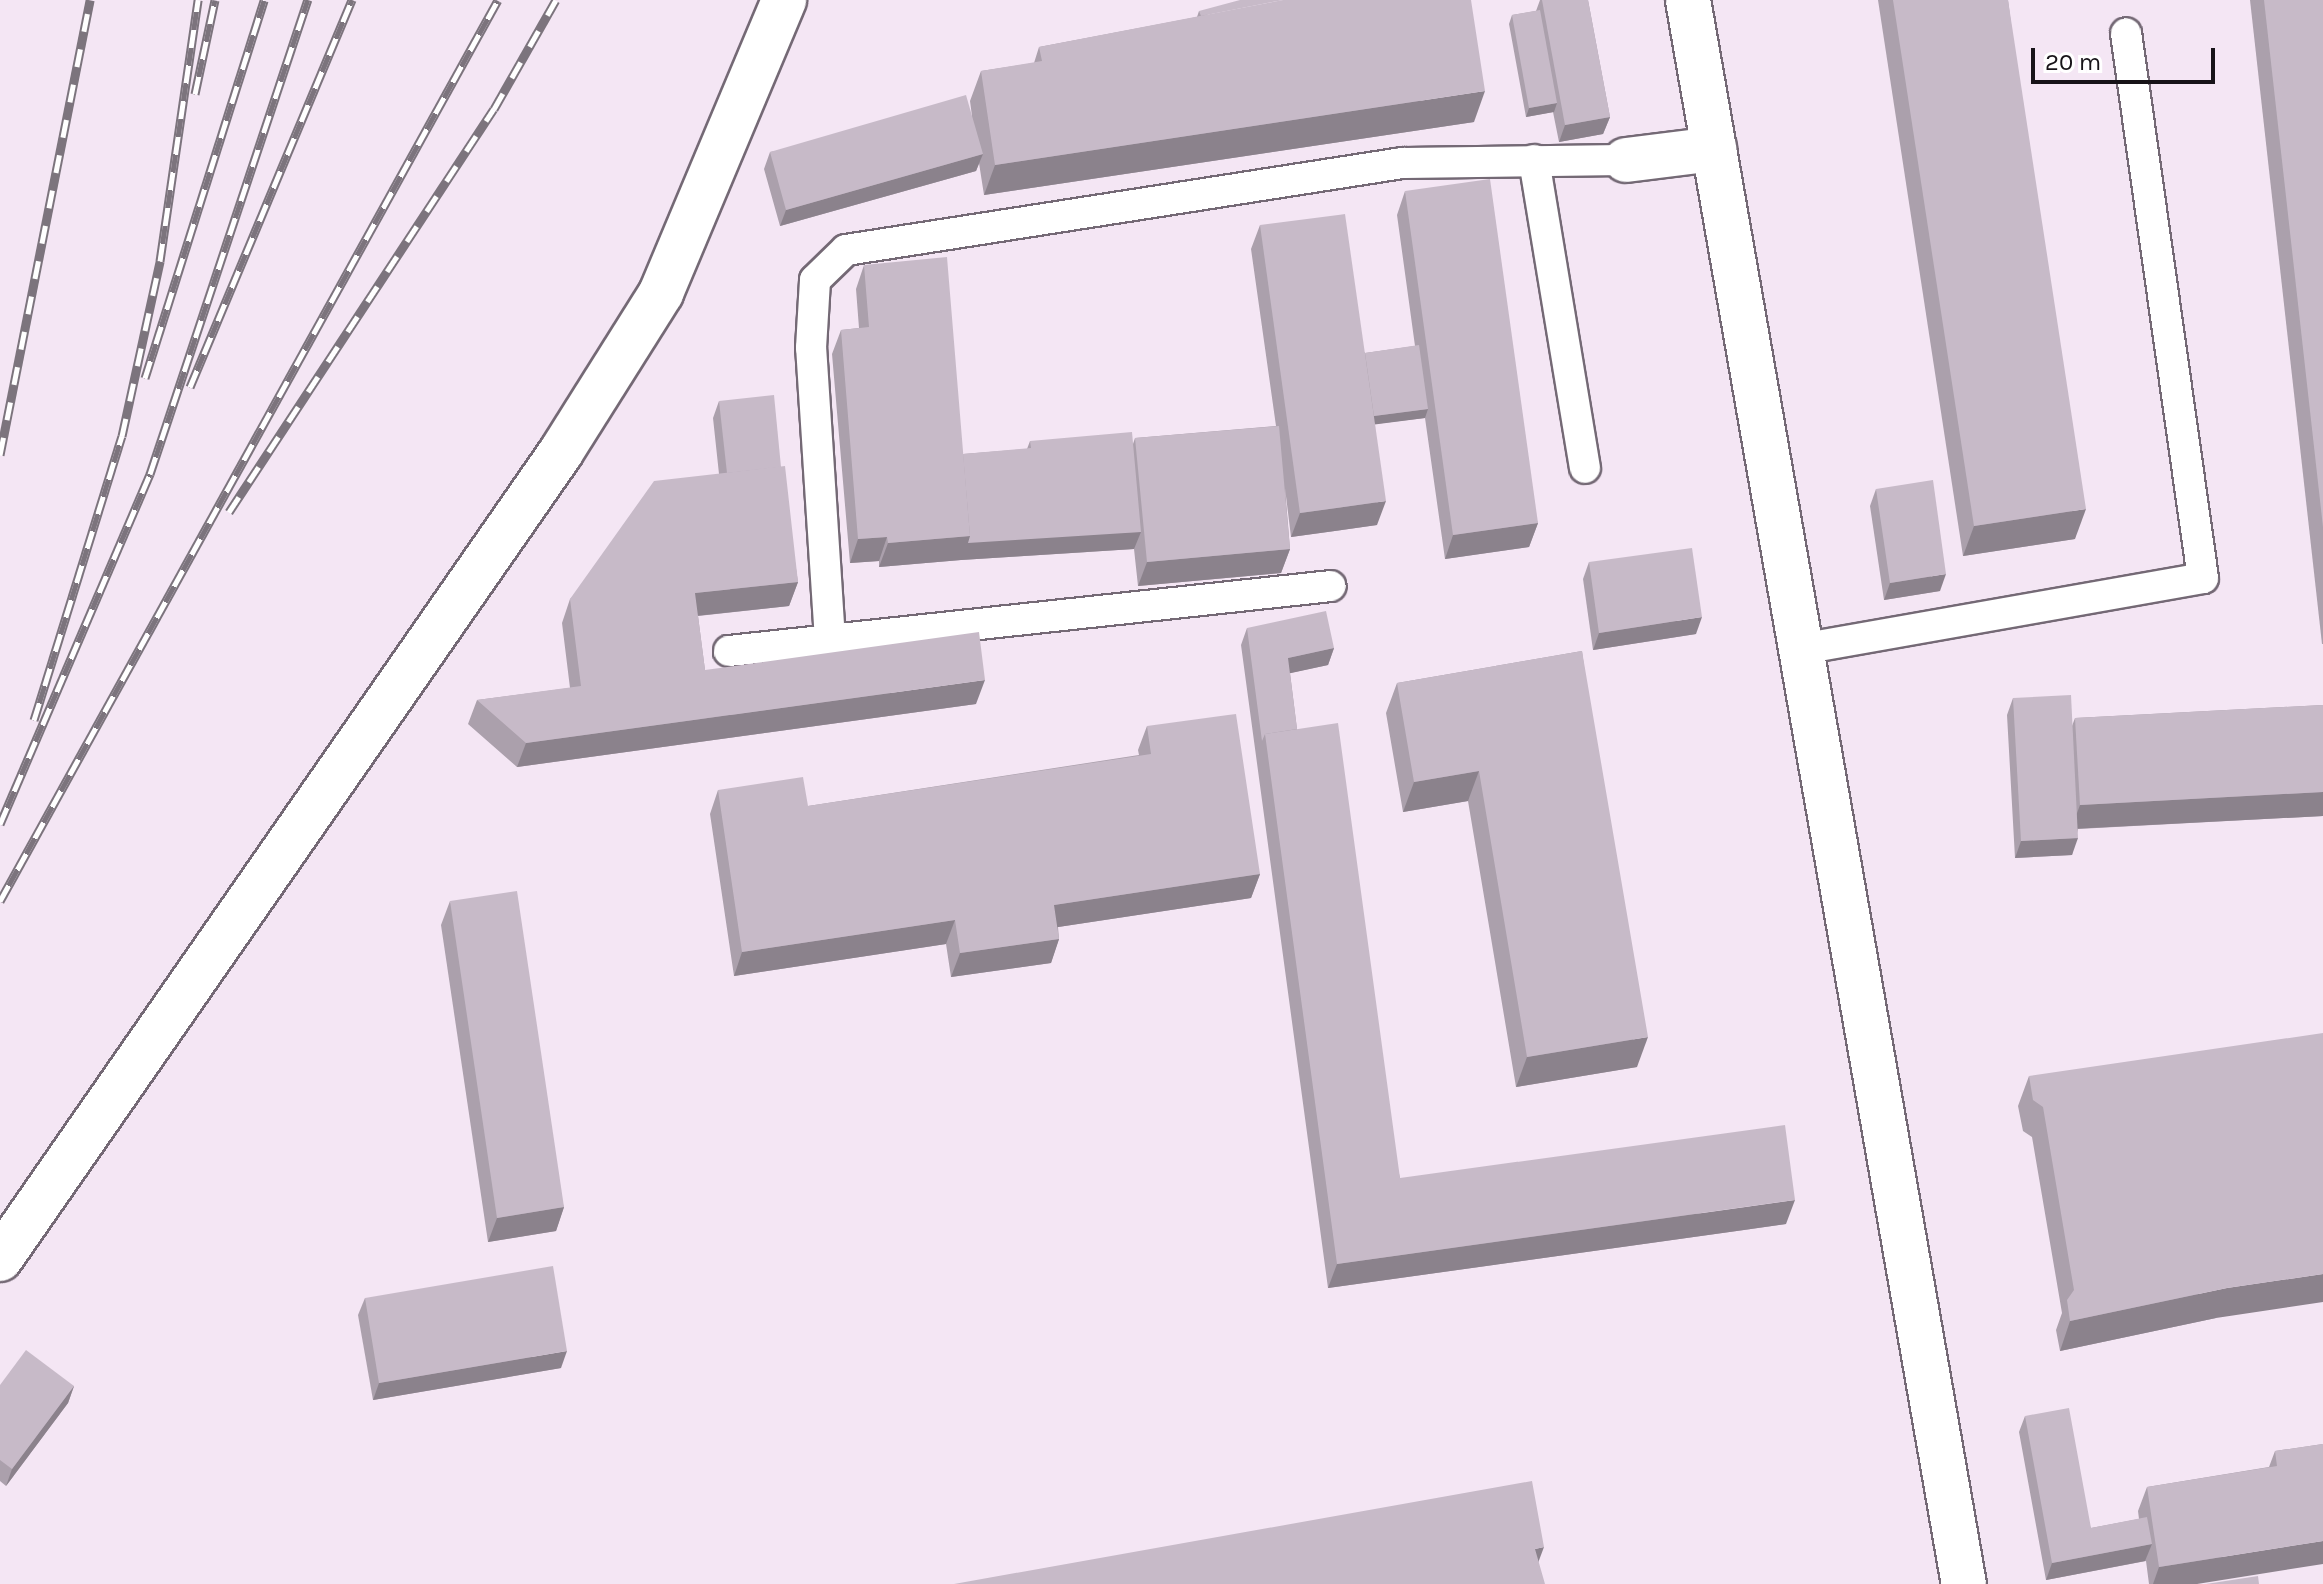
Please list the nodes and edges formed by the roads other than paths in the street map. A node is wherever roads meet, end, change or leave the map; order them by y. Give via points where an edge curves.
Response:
1 (784, 0) edge
2 (1688, 0) edge
3 (2126, 33) dead end
4 (1714, 149) junction
5 (1534, 160) junction
6 (1626, 160) joint
7 (1585, 468) dead end
8 (1331, 586) dead end
9 (830, 640) junction
10 (1801, 649) junction
11 (729, 651) dead end
12 (0, 1259) edge
13 (1964, 1584) edge

1 - 12 street via 661,293 561,452
2 - 4 street
3 - 10 lane via 2203,578
4 - 6 street
4 - 10 street
5 - 6 lane
5 - 7 lane
5 - 9 lane via 1402,163 846,250 815,280 811,348
8 - 9 lane
9 - 11 lane
10 - 13 street

